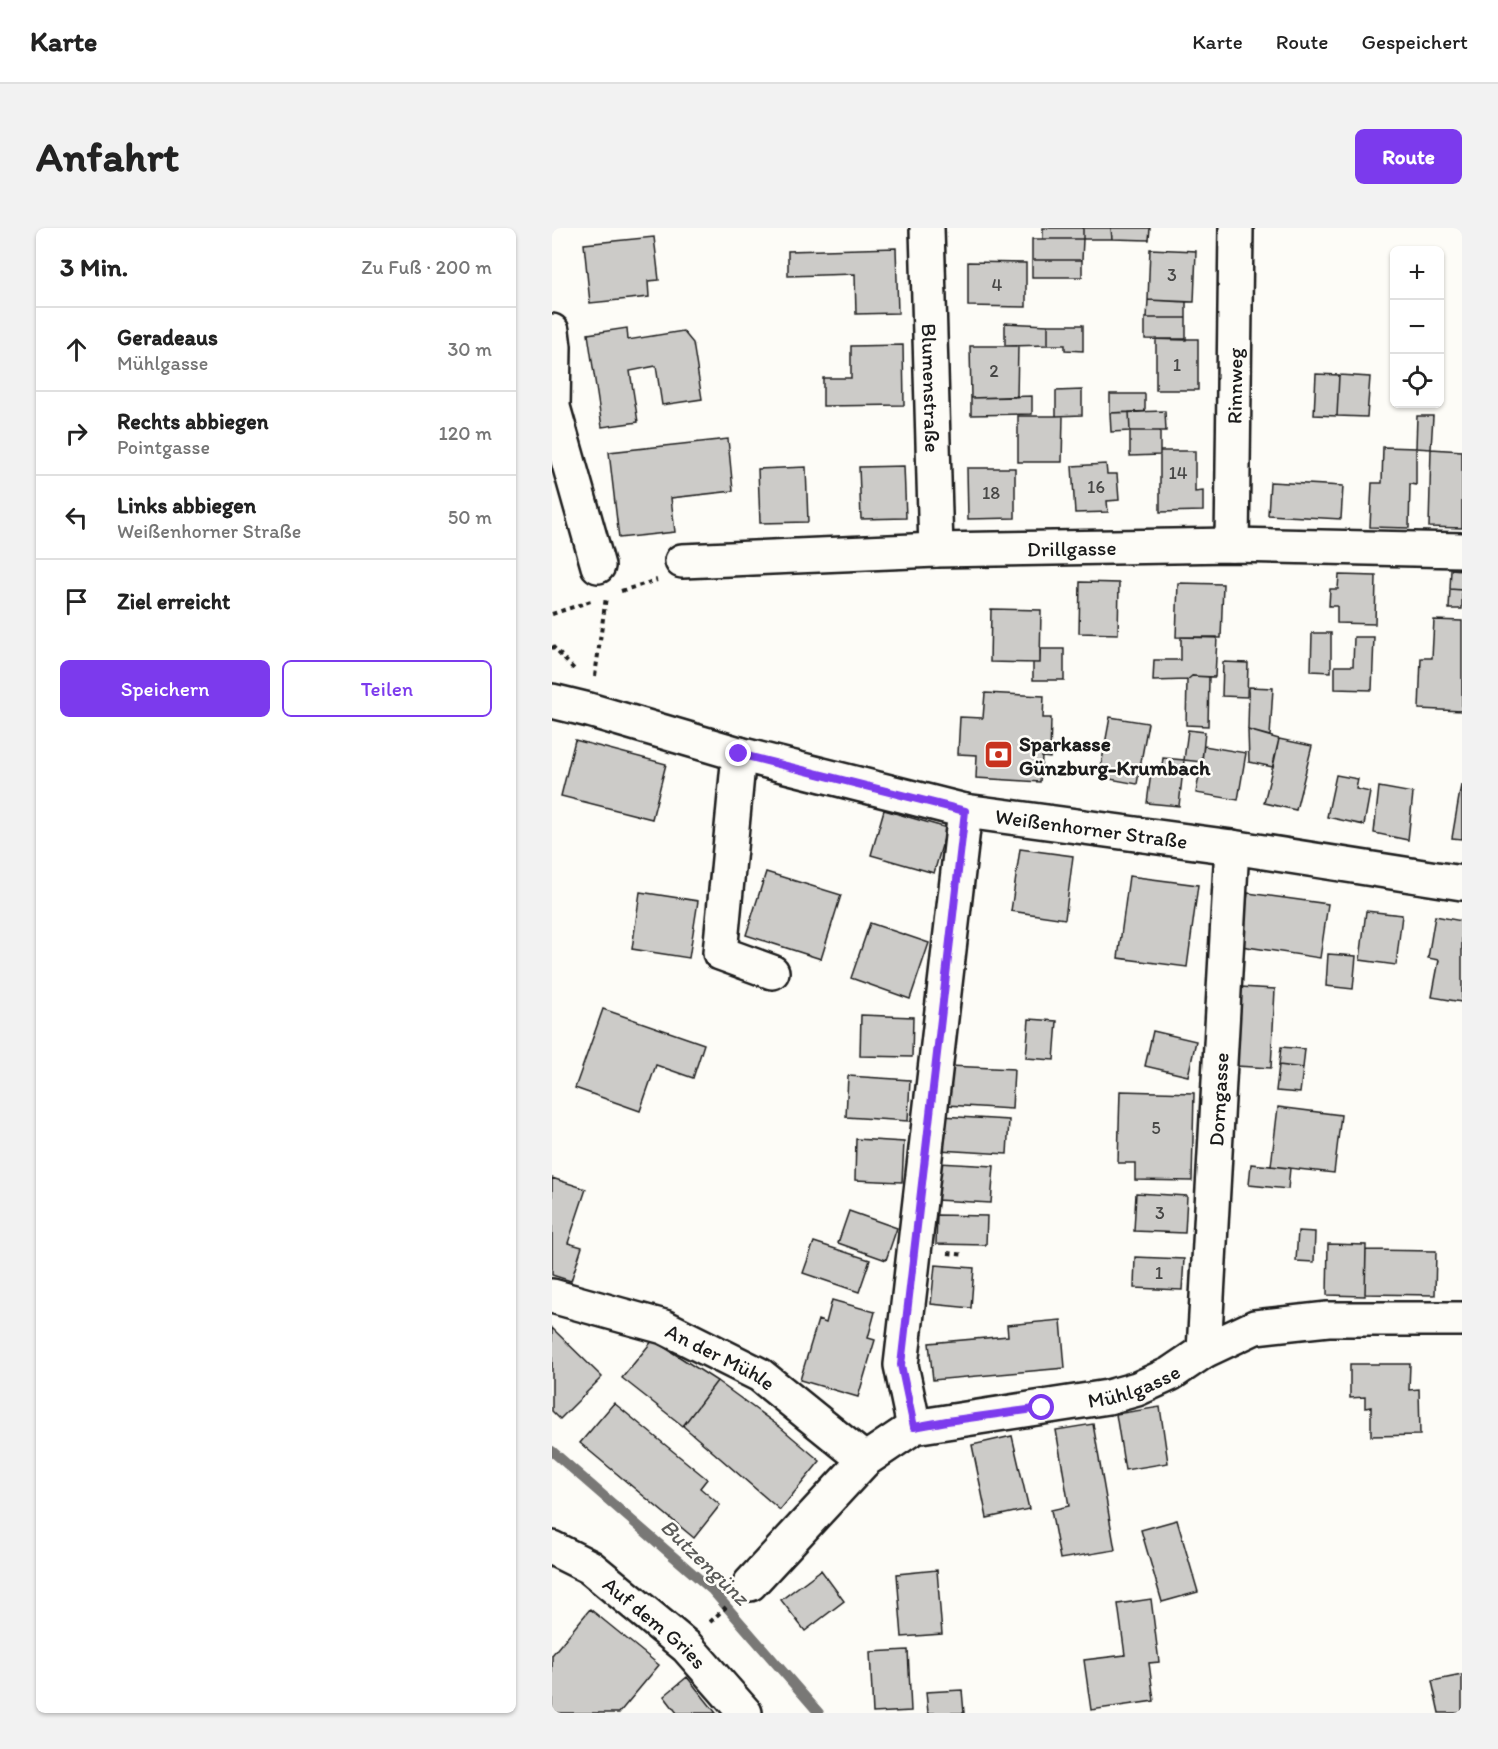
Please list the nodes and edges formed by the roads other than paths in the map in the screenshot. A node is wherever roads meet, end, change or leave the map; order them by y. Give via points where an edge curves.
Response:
1 (927, 228) edge
2 (1236, 228) edge
3 (552, 331) edge
4 (552, 407) edge
5 (1232, 545) junction
6 (936, 550) junction
7 (1462, 550) edge
8 (682, 561) road end
9 (602, 581) road end
10 (552, 701) edge
11 (739, 754) junction
12 (965, 811) junction
13 (1232, 847) junction
14 (1462, 883) edge
15 (772, 972) dead end
16 (552, 1296) edge
17 (1462, 1319) edge
18 (1204, 1351) junction
19 (914, 1427) junction
20 (865, 1460) junction
21 (552, 1548) edge
22 (750, 1584) dead end
23 (745, 1713) edge

1 - 6 street, Blumenstraße
2 - 5 street, Rinnweg
3 - 4 street
4 - 9 street
5 - 6 street, Drillgasse
5 - 7 street, Drillgasse
6 - 8 street, Drillgasse
10 - 11 street, Weißenhorner Straße
11 - 12 street, Weißenhorner Straße
11 - 15 street via 720,953
12 - 13 street, Weißenhorner Straße
12 - 19 street via 901,1365
13 - 14 street, Weißenhorner Straße
13 - 18 street, Dorngasse
16 - 20 street, An der Mühle via 664,1328 760,1375
17 - 18 street, Mühlgasse via 1328,1319 1255,1327
18 - 19 street, Mühlgasse via 1170,1374 1108,1397
19 - 20 street, Mühlgasse
20 - 22 street, Mühlgasse
21 - 23 street, Auf dem Gries via 590,1568 687,1647

